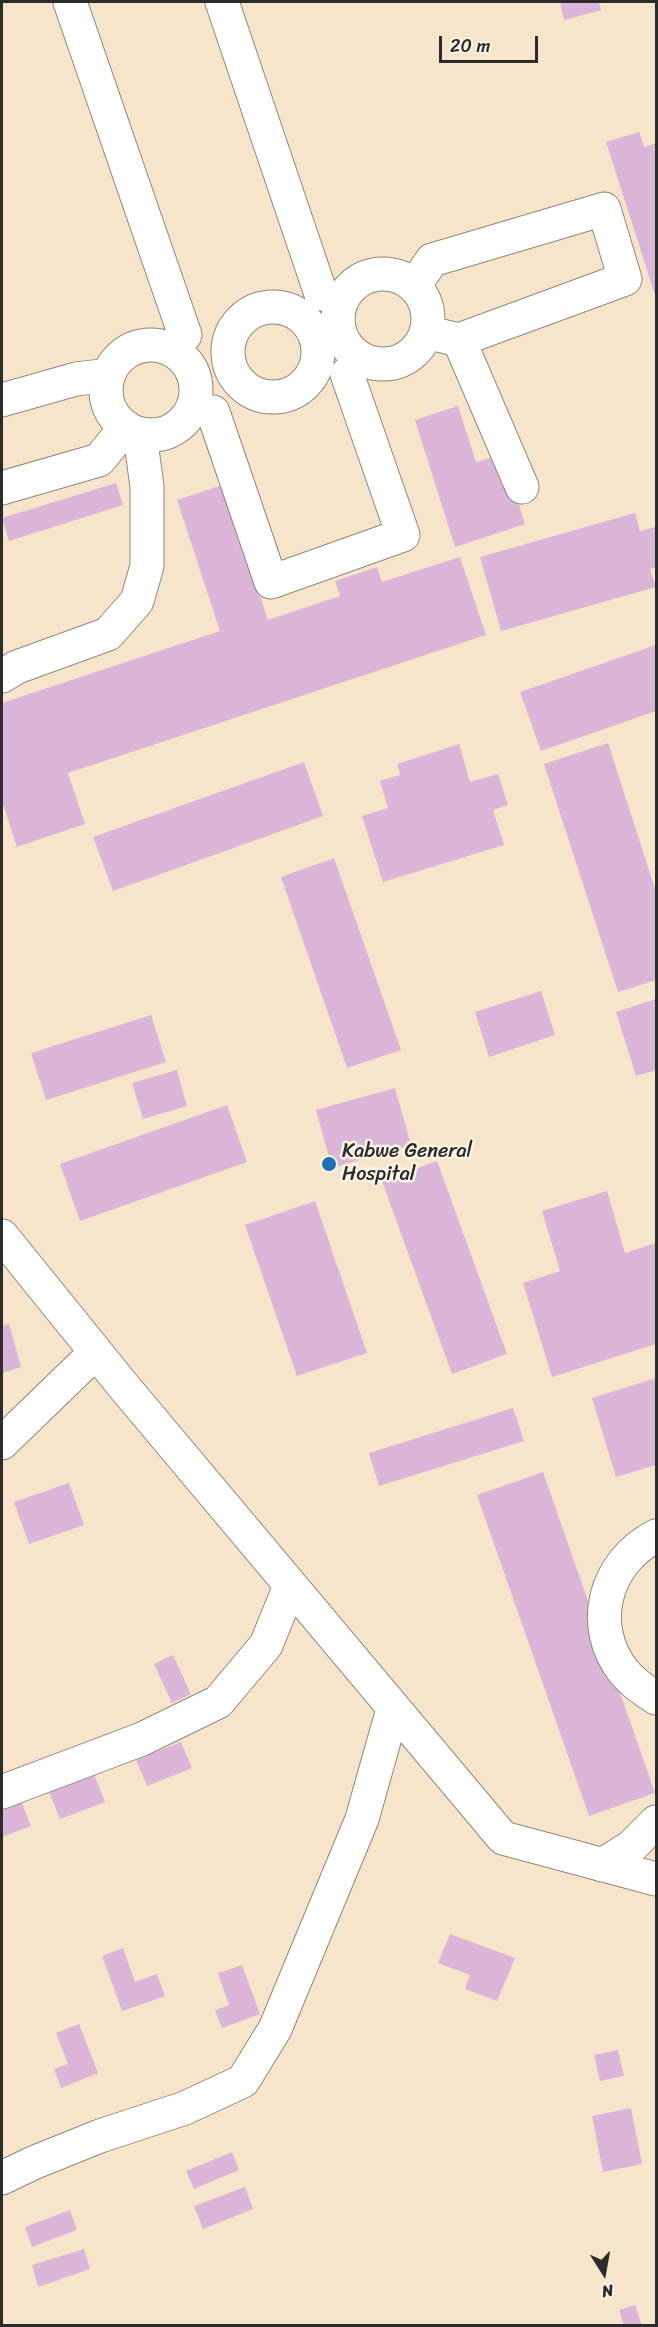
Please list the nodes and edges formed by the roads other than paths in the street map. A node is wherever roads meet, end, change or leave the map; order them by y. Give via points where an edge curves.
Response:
1 (70, 2) edge
2 (222, 2) edge
3 (414, 286) junction
4 (336, 290) junction
5 (279, 307) junction
6 (244, 317) junction
7 (425, 332) junction
8 (185, 335) junction
9 (459, 340) junction
10 (154, 344) junction
11 (380, 364) junction
12 (347, 374) junction
13 (109, 375) junction
14 (303, 386) junction
15 (266, 397) junction
16 (2, 400) edge
17 (199, 416) junction
18 (133, 430) junction
19 (522, 487) dead end
20 (2, 488) edge
21 (2, 676) edge
22 (2, 1236) edge
23 (96, 1352) junction
24 (2, 1443) edge
25 (657, 1536) edge
26 (291, 1586) junction
27 (656, 1698) edge
28 (393, 1709) junction
29 (2, 1792) edge
30 (657, 1822) edge
31 (602, 1865) junction
32 (657, 1879) edge
33 (2, 2178) edge

1 - 8 lane
2 - 4 lane
3 - 4 lane via 382,272
3 - 7 lane via 426,311
3 - 9 lane via 432,260 604,209 625,279
4 - 5 lane
4 - 11 lane via 344,294 338,317 343,341 359,358
5 - 6 lane via 256,310
5 - 14 lane via 301,317 317,345 315,368
6 - 8 lane
6 - 15 lane via 228,347 232,370 246,388
7 - 9 lane
7 - 11 lane via 421,343 404,359
8 - 10 lane
9 - 19 lane
10 - 13 lane via 123,353
10 - 17 lane via 176,352 191,370 196,382 192,409
11 - 12 lane
12 - 14 lane
12 - 17 lane via 403,535 271,582
13 - 16 lane via 76,379
13 - 18 lane via 109,403 119,421
14 - 15 lane via 286,396
15 - 17 lane
17 - 18 lane via 164,434
18 - 20 lane via 99,460
18 - 21 lane via 147,487 147,566 137,601 108,634
22 - 23 lane
23 - 24 lane
23 - 26 lane
25 - 27 lane via 627,1556 615,1573 604,1614 606,1635 624,1673
26 - 28 lane
26 - 29 lane via 266,1645 218,1702 142,1739
28 - 31 lane via 502,1838
28 - 33 lane via 362,1819 275,2029 243,2081 185,2108 100,2136
30 - 31 lane via 631,1847
31 - 32 lane

